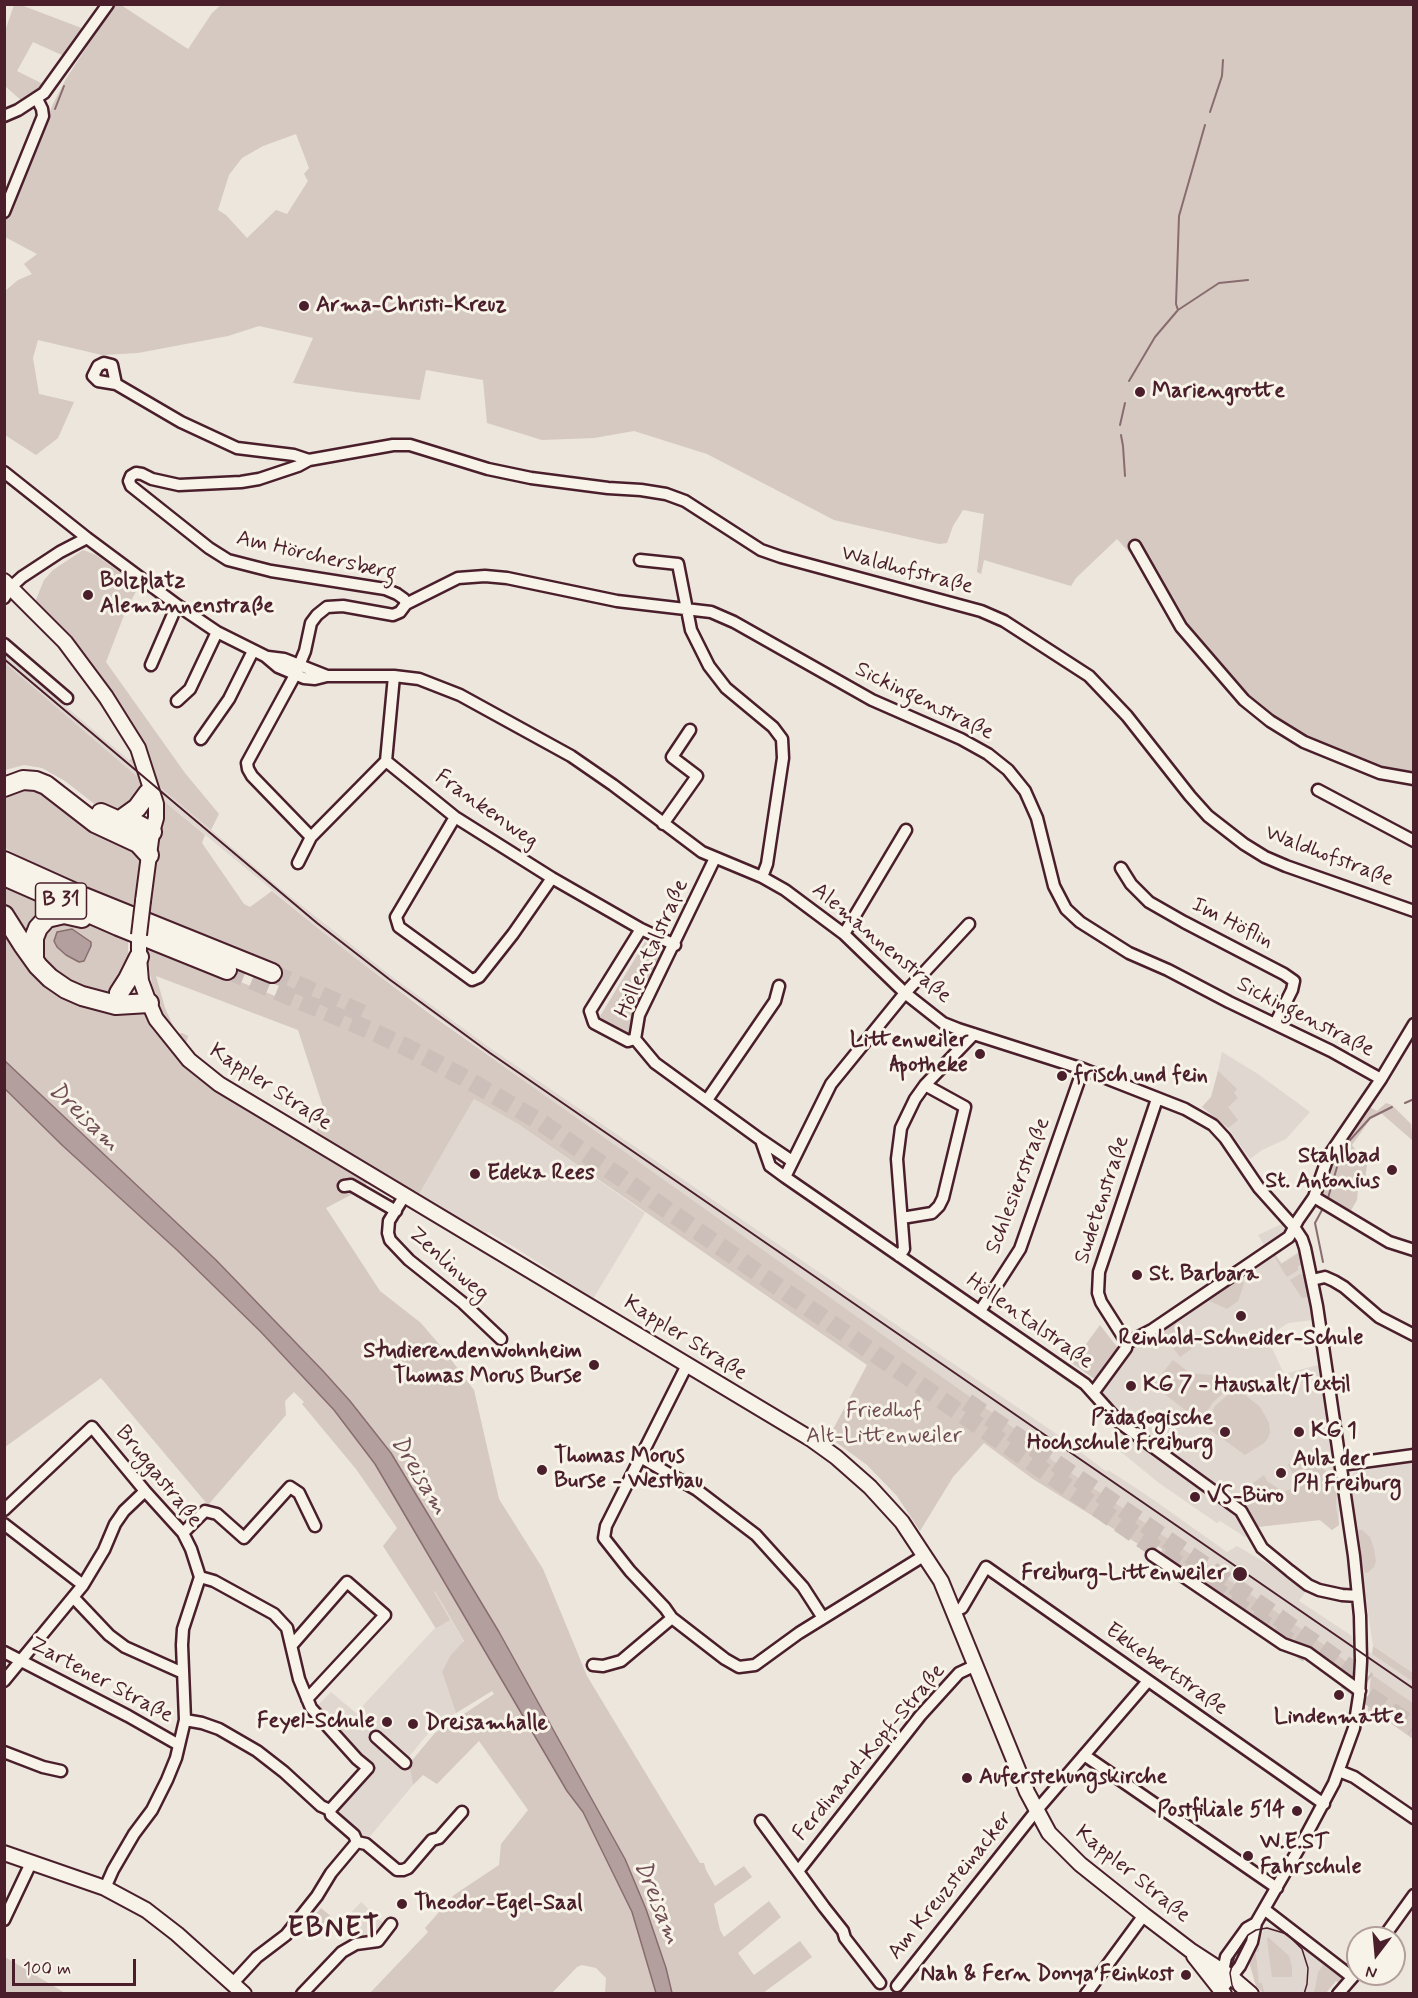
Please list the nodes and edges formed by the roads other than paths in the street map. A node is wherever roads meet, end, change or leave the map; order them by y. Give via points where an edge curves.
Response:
1 (108, 4) edge
2 (37, 99) junction
3 (4, 116) edge
4 (4, 212) edge
5 (116, 384) dead end
6 (309, 460) junction
7 (4, 472) edge
8 (87, 538) junction
9 (1135, 546) dead end
10 (640, 560) dead end
11 (7, 589) edge
12 (406, 604) junction
13 (177, 605) junction
14 (687, 609) junction
15 (217, 632) junction
16 (4, 644) edge
17 (254, 651) junction
18 (151, 665) dead end
19 (297, 670) junction
20 (394, 676) junction
21 (67, 698) dead end
22 (177, 701) dead end
23 (690, 730) dead end
24 (201, 739) dead end
25 (386, 761) junction
26 (4, 773) edge
27 (1413, 778) edge
28 (4, 787) edge
29 (150, 788) junction
30 (1318, 790) dead end
31 (455, 817) junction
32 (663, 824) junction
33 (120, 827) junction
34 (906, 830) dead end
35 (152, 832) junction
36 (311, 837) junction
37 (1413, 841) edge
38 (4, 855) edge
39 (149, 855) junction
40 (715, 858) junction
41 (4, 861) edge
42 (298, 862) dead end
43 (1121, 868) dead end
44 (36, 875) junction
45 (4, 876) edge
46 (762, 877) junction
47 (552, 878) junction
48 (1413, 910) edge
49 (4, 915) edge
50 (969, 924) dead end
51 (118, 926) junction
52 (641, 929) junction
53 (844, 934) junction
54 (675, 945) junction
55 (139, 957) junction
56 (34, 960) junction
57 (228, 970) tunnel mouth
58 (272, 973) tunnel mouth
59 (779, 986) dead end
60 (119, 993) junction
61 (905, 993) junction
62 (147, 998) junction
63 (97, 1000) junction
64 (1275, 1024) junction
65 (1413, 1024) edge
66 (974, 1034) junction
67 (632, 1040) junction
68 (1083, 1069) junction
69 (1381, 1079) junction
70 (925, 1085) junction
71 (1157, 1099) junction
72 (706, 1100) junction
73 (761, 1140) junction
74 (792, 1161) junction
75 (784, 1177) junction
76 (344, 1186) dead end
77 (405, 1195) junction
78 (1314, 1197) junction
79 (396, 1211) junction
80 (902, 1218) junction
81 (1294, 1227) junction
82 (1413, 1250) edge
83 (899, 1256) junction
84 (1312, 1280) junction
85 (980, 1311) junction
86 (1413, 1335) edge
87 (501, 1339) dead end
88 (1127, 1343) junction
89 (687, 1365) junction
90 (1093, 1393) junction
91 (1413, 1455) edge
92 (642, 1458) junction
93 (1341, 1465) junction
94 (145, 1491) junction
95 (4, 1510) edge
96 (4, 1524) edge
97 (315, 1526) dead end
98 (183, 1533) junction
99 (925, 1555) junction
100 (1152, 1555) dead end
101 (200, 1577) junction
102 (83, 1585) junction
103 (1358, 1596) junction
104 (72, 1598) junction
105 (955, 1611) junction
106 (672, 1618) junction
107 (823, 1618) junction
108 (292, 1645) junction
109 (4, 1652) edge
110 (20, 1661) junction
111 (593, 1665) dead end
112 (976, 1665) junction
113 (183, 1673) junction
114 (4, 1681) edge
115 (1148, 1681) junction
116 (1360, 1690) junction
117 (308, 1699) junction
118 (185, 1720) junction
119 (376, 1737) dead end
120 (179, 1745) junction
121 (4, 1752) edge
122 (1084, 1755) junction
123 (405, 1763) dead end
124 (1339, 1771) junction
125 (61, 1772) dead end
126 (1323, 1804) junction
127 (330, 1810) junction
128 (1036, 1811) junction
129 (462, 1812) dead end
130 (1413, 1818) edge
131 (761, 1821) dead end
132 (357, 1842) junction
133 (4, 1852) edge
134 (31, 1863) junction
135 (799, 1870) junction
136 (105, 1888) junction
137 (1277, 1888) junction
138 (1413, 1895) edge
139 (1264, 1909) junction
140 (1144, 1915) junction
141 (4, 1920) edge
142 (1256, 1923) junction
143 (392, 1924) dead end
144 (1391, 1926) edge
145 (1190, 1950) junction
146 (1346, 1968) edge
147 (1227, 1973) junction
148 (880, 1983) dead end
149 (897, 1986) dead end
150 (236, 1989) edge
151 (1221, 1992) edge
152 (302, 1994) edge
153 (1086, 1994) edge
154 (1251, 1994) edge

1 - 2 street via 55,80
2 - 3 street
2 - 4 street via 43,116
5 - 6 street via 181,422 237,448
6 - 12 street, Am Hörchersberg via 241,482 179,485 136,473 129,481 228,560 271,571 385,589 398,594
6 - 48 street, Waldhofstraße via 410,445 531,478 666,494 684,501 761,550 981,611 1004,621 1089,676 1127,716 1208,816 1244,844 1286,866
7 - 8 street, Alemannenstraße
8 - 11 street
8 - 13 street, Alemannenstraße
9 - 27 street via 1181,627 1244,700 1304,742 1380,773
10 - 14 street via 678,564
11 - 29 street, Kappler Straße via 65,642 106,697 138,748
12 - 14 street, Sickingenstraße via 458,578 485,576 617,601
12 - 19 street, Am Hörchersberg via 393,615 327,607 311,623
13 - 15 street, Alemannenstraße
13 - 18 street
14 - 46 street via 691,630 709,666 726,688 782,739 783,758
14 - 64 street, Sickingenstraße via 711,612 734,622 872,700 988,754 1025,791 1037,818 1054,886 1066,909 1129,953
15 - 17 street, Alemannenstraße
15 - 22 street via 190,688
16 - 21 street
17 - 19 street, Alemannenstraße via 284,659
17 - 24 street via 229,699
19 - 20 street, Alemannenstraße via 327,676
19 - 36 street via 249,758 248,769
20 - 25 street
20 - 32 street, Alemannenstraße via 438,685 571,756
23 - 32 street via 672,757 697,776
25 - 31 street, Frankenweg
25 - 36 street
26 - 33 highway via 43,771
28 - 33 highway via 23,780 36,781 96,823
29 - 33 highway
29 - 35 street, Kappler Straße
30 - 37 street
31 - 47 street, Frankenweg
31 - 47 street via 396,917 399,927 471,980 478,978 513,934
32 - 40 street, Alemannenstraße
33 - 35 highway via 137,824
33 - 39 highway
34 - 53 street
35 - 39 street, Kappler Straße
36 - 42 street
38 - 44 highway
39 - 55 street, Kappler Straße, bridge
40 - 46 street, Alemannenstraße
40 - 54 street, Höllentalstraße
41 - 44 highway, B 31
43 - 64 street, Im Höflin via 1149,902 1294,981
44 - 58 highway, B 31
45 - 51 highway, B 31
46 - 53 street, Alemannenstraße
47 - 52 street, Frankenweg
49 - 56 highway
50 - 61 street
51 - 56 highway, B 31 via 69,914 52,916 42,923 34,938
51 - 57 highway, B 31
52 - 54 street, Frankenweg
52 - 67 street via 590,1011 594,1023
53 - 61 street, Alemannenstraße
54 - 67 street, Höllentalstraße via 639,1015
55 - 60 highway
55 - 62 street, Kappler Straße
56 - 63 highway via 66,989
59 - 72 street via 775,1001
60 - 62 highway via 135,991
60 - 63 highway
61 - 66 street, Alemannenstraße via 943,1023
61 - 74 street via 831,1084
62 - 63 highway via 116,1005
62 - 77 street, Kappler Straße via 156,1019 174,1043 211,1078
64 - 69 street, Sickingenstraße
65 - 69 street
66 - 68 street, Alemannenstraße
66 - 70 street
67 - 72 street, Höllentalstraße via 655,1063
68 - 71 street, Alemannenstraße
68 - 85 street, Schlesierstraße via 1020,1249
69 - 78 street via 1329,1157
70 - 80 street via 906,1114 898,1142
70 - 80 street via 965,1107 939,1206 932,1213
71 - 81 street, Alemannenstraße via 1213,1125 1270,1202
71 - 88 street, Sudetenstraße via 1099,1272 1101,1302
72 - 73 street, Höllentalstraße
73 - 74 street, Höllentalstraße
73 - 75 street, Höllentalstraße via 770,1166
74 - 75 street
75 - 83 street, Höllentalstraße
76 - 79 street, Zenlinweg via 351,1185
77 - 79 street, Zenlinweg
77 - 89 street, Kappler Straße
78 - 81 street
78 - 82 street via 1389,1242
79 - 87 street, Zenlinweg via 389,1221 388,1233 396,1248
80 - 83 street via 904,1249
81 - 84 street via 1302,1239
81 - 88 street via 1290,1237
83 - 85 street, Höllentalstraße
84 - 86 street via 1325,1277 1334,1281 1379,1317
84 - 93 street
85 - 90 street, Höllentalstraße via 1068,1371
88 - 90 street
89 - 92 street
89 - 99 street, Kappler Straße via 836,1457 886,1503
90 - 103 street, Höllentalstraße via 1120,1423 1241,1511 1262,1548 1290,1571 1319,1590
91 - 93 street
92 - 106 street via 606,1526 604,1538
92 - 107 street via 697,1490 756,1535 803,1587
93 - 103 street
94 - 95 street, Bruggastraße via 92,1427
94 - 98 street, Bruggastraße
94 - 102 street via 119,1518
96 - 102 street
97 - 98 street via 299,1493 290,1487 244,1538 217,1514 205,1511
98 - 101 street, Bruggastraße
99 - 105 street, Kappler Straße
99 - 107 street
100 - 116 street via 1282,1644 1308,1653
101 - 108 street via 274,1614 287,1628
101 - 113 street via 183,1629
102 - 104 street
103 - 116 street
104 - 110 street
104 - 113 street via 125,1647
105 - 112 street, Kappler Straße
105 - 115 street, Ekkebertstraße via 962,1608 987,1567
106 - 107 street via 739,1667 755,1665
106 - 111 street via 621,1661
108 - 117 street
108 - 117 street via 347,1582 385,1615
109 - 110 street, Zartener Straße
110 - 114 street
110 - 120 street, Zartener Straße
112 - 128 street, Kappler Straße
112 - 135 street, Ferdinand-Kopf-Straße via 959,1672 920,1716
113 - 118 street
115 - 122 street, Am Kreuzsteinacker
115 - 126 street, Ekkebertstraße
116 - 124 street via 1354,1728
117 - 127 street via 316,1715 368,1768
118 - 120 street
118 - 127 street via 202,1723 245,1743
119 - 123 street
120 - 136 street via 162,1791
121 - 125 street
122 - 128 street, Am Kreuzsteinacker
122 - 137 street
124 - 126 street
124 - 130 street
126 - 137 street
127 - 132 street
128 - 140 street, Kappler Straße via 1064,1849
128 - 149 street, Am Kreuzsteinacker
129 - 132 street via 403,1870 397,1870 366,1844
131 - 135 street
132 - 150 street via 286,1935 257,1958
133 - 134 street
134 - 136 street
134 - 141 street
135 - 148 street
136 - 150 street via 146,1910
137 - 139 street
138 - 144 street
139 - 142 street
139 - 146 street
140 - 145 street, Kappler Straße
140 - 153 street
142 - 147 street via 1240,1966
142 - 147 street via 1247,1928 1226,1957
143 - 152 street via 378,1941 356,1944 342,1952
145 - 147 street, Kappler Straße
145 - 151 street, Kappler Straße
147 - 151 street
147 - 154 street, Kappler Straße

